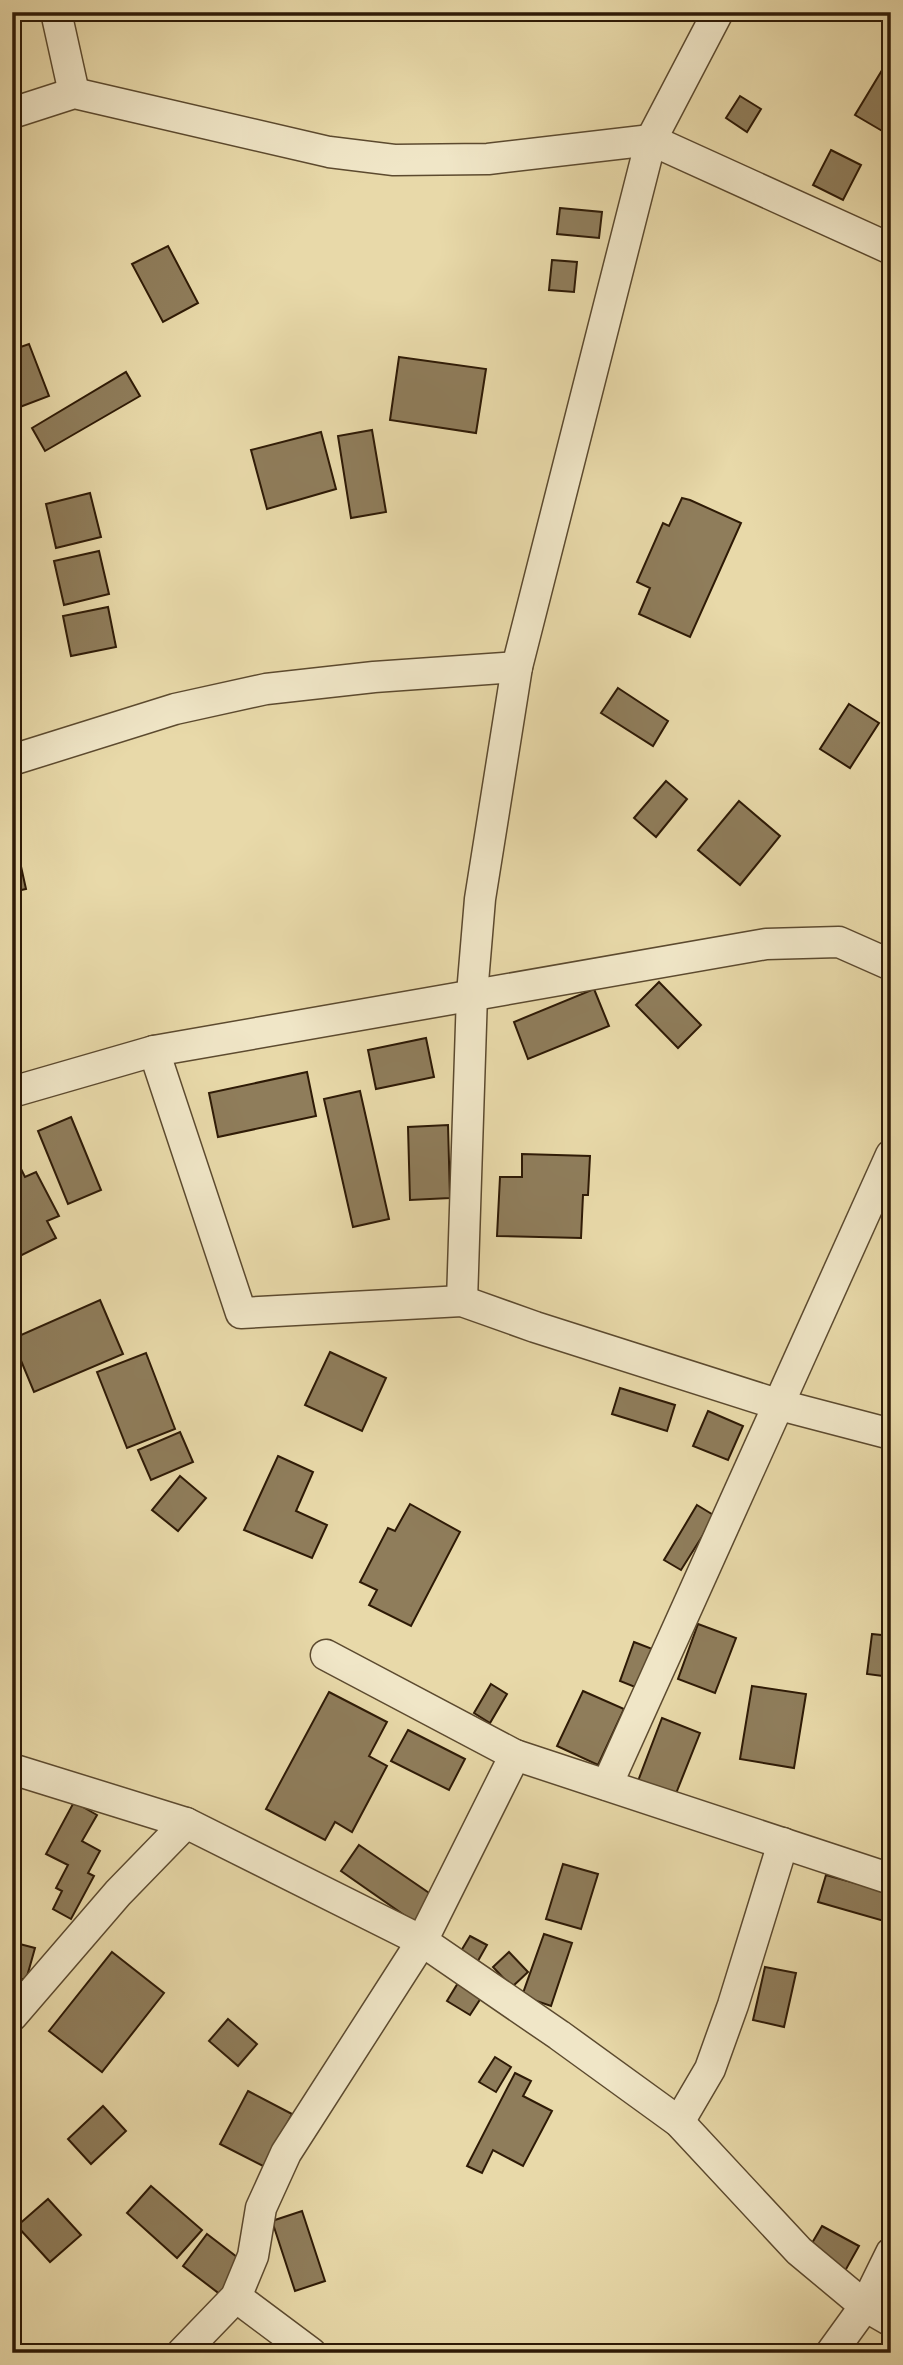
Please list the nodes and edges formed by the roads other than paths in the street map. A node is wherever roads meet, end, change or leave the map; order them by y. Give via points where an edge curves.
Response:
1 (55, 12) edge
2 (718, 12) edge
3 (74, 93) junction
4 (12, 113) edge
5 (651, 140) junction
6 (891, 248) edge
7 (517, 667) junction
8 (12, 761) edge
9 (891, 965) edge
10 (472, 994) junction
11 (154, 1051) junction
12 (12, 1092) edge
13 (891, 1155) edge
14 (462, 1301) junction
15 (780, 1405) junction
16 (891, 1434) edge
17 (326, 1655) dead end
18 (515, 1755) junction
19 (12, 1769) edge
20 (607, 1785) junction
21 (186, 1823) junction
22 (783, 1843) junction
23 (891, 1879) edge
24 (422, 1941) junction
25 (12, 2016) edge
26 (679, 2122) junction
27 (891, 2253) edge
28 (236, 2297) junction
29 (865, 2306) junction
30 (891, 2321) edge
31 (182, 2353) edge
32 (311, 2353) edge
33 (831, 2353) edge

1 - 3 street
2 - 5 street
3 - 4 street
3 - 5 street via 329,152 394,160 488,159
5 - 6 street
5 - 7 street
7 - 8 street via 266,689 175,709
7 - 10 street via 480,899
9 - 10 street via 839,942 766,943
10 - 11 street
10 - 14 street
11 - 12 street
11 - 14 street via 242,1313
13 - 15 street
14 - 15 street
15 - 16 street
15 - 20 street
17 - 18 street
18 - 20 street
18 - 24 street
19 - 21 street
20 - 22 street
21 - 24 street
21 - 25 street via 118,1893
22 - 23 street
22 - 26 street via 710,2069
24 - 26 street
24 - 28 street via 286,2153 261,2208 253,2256
26 - 29 street via 799,2250
27 - 29 street
28 - 31 street
28 - 32 street
29 - 30 street
29 - 33 street

